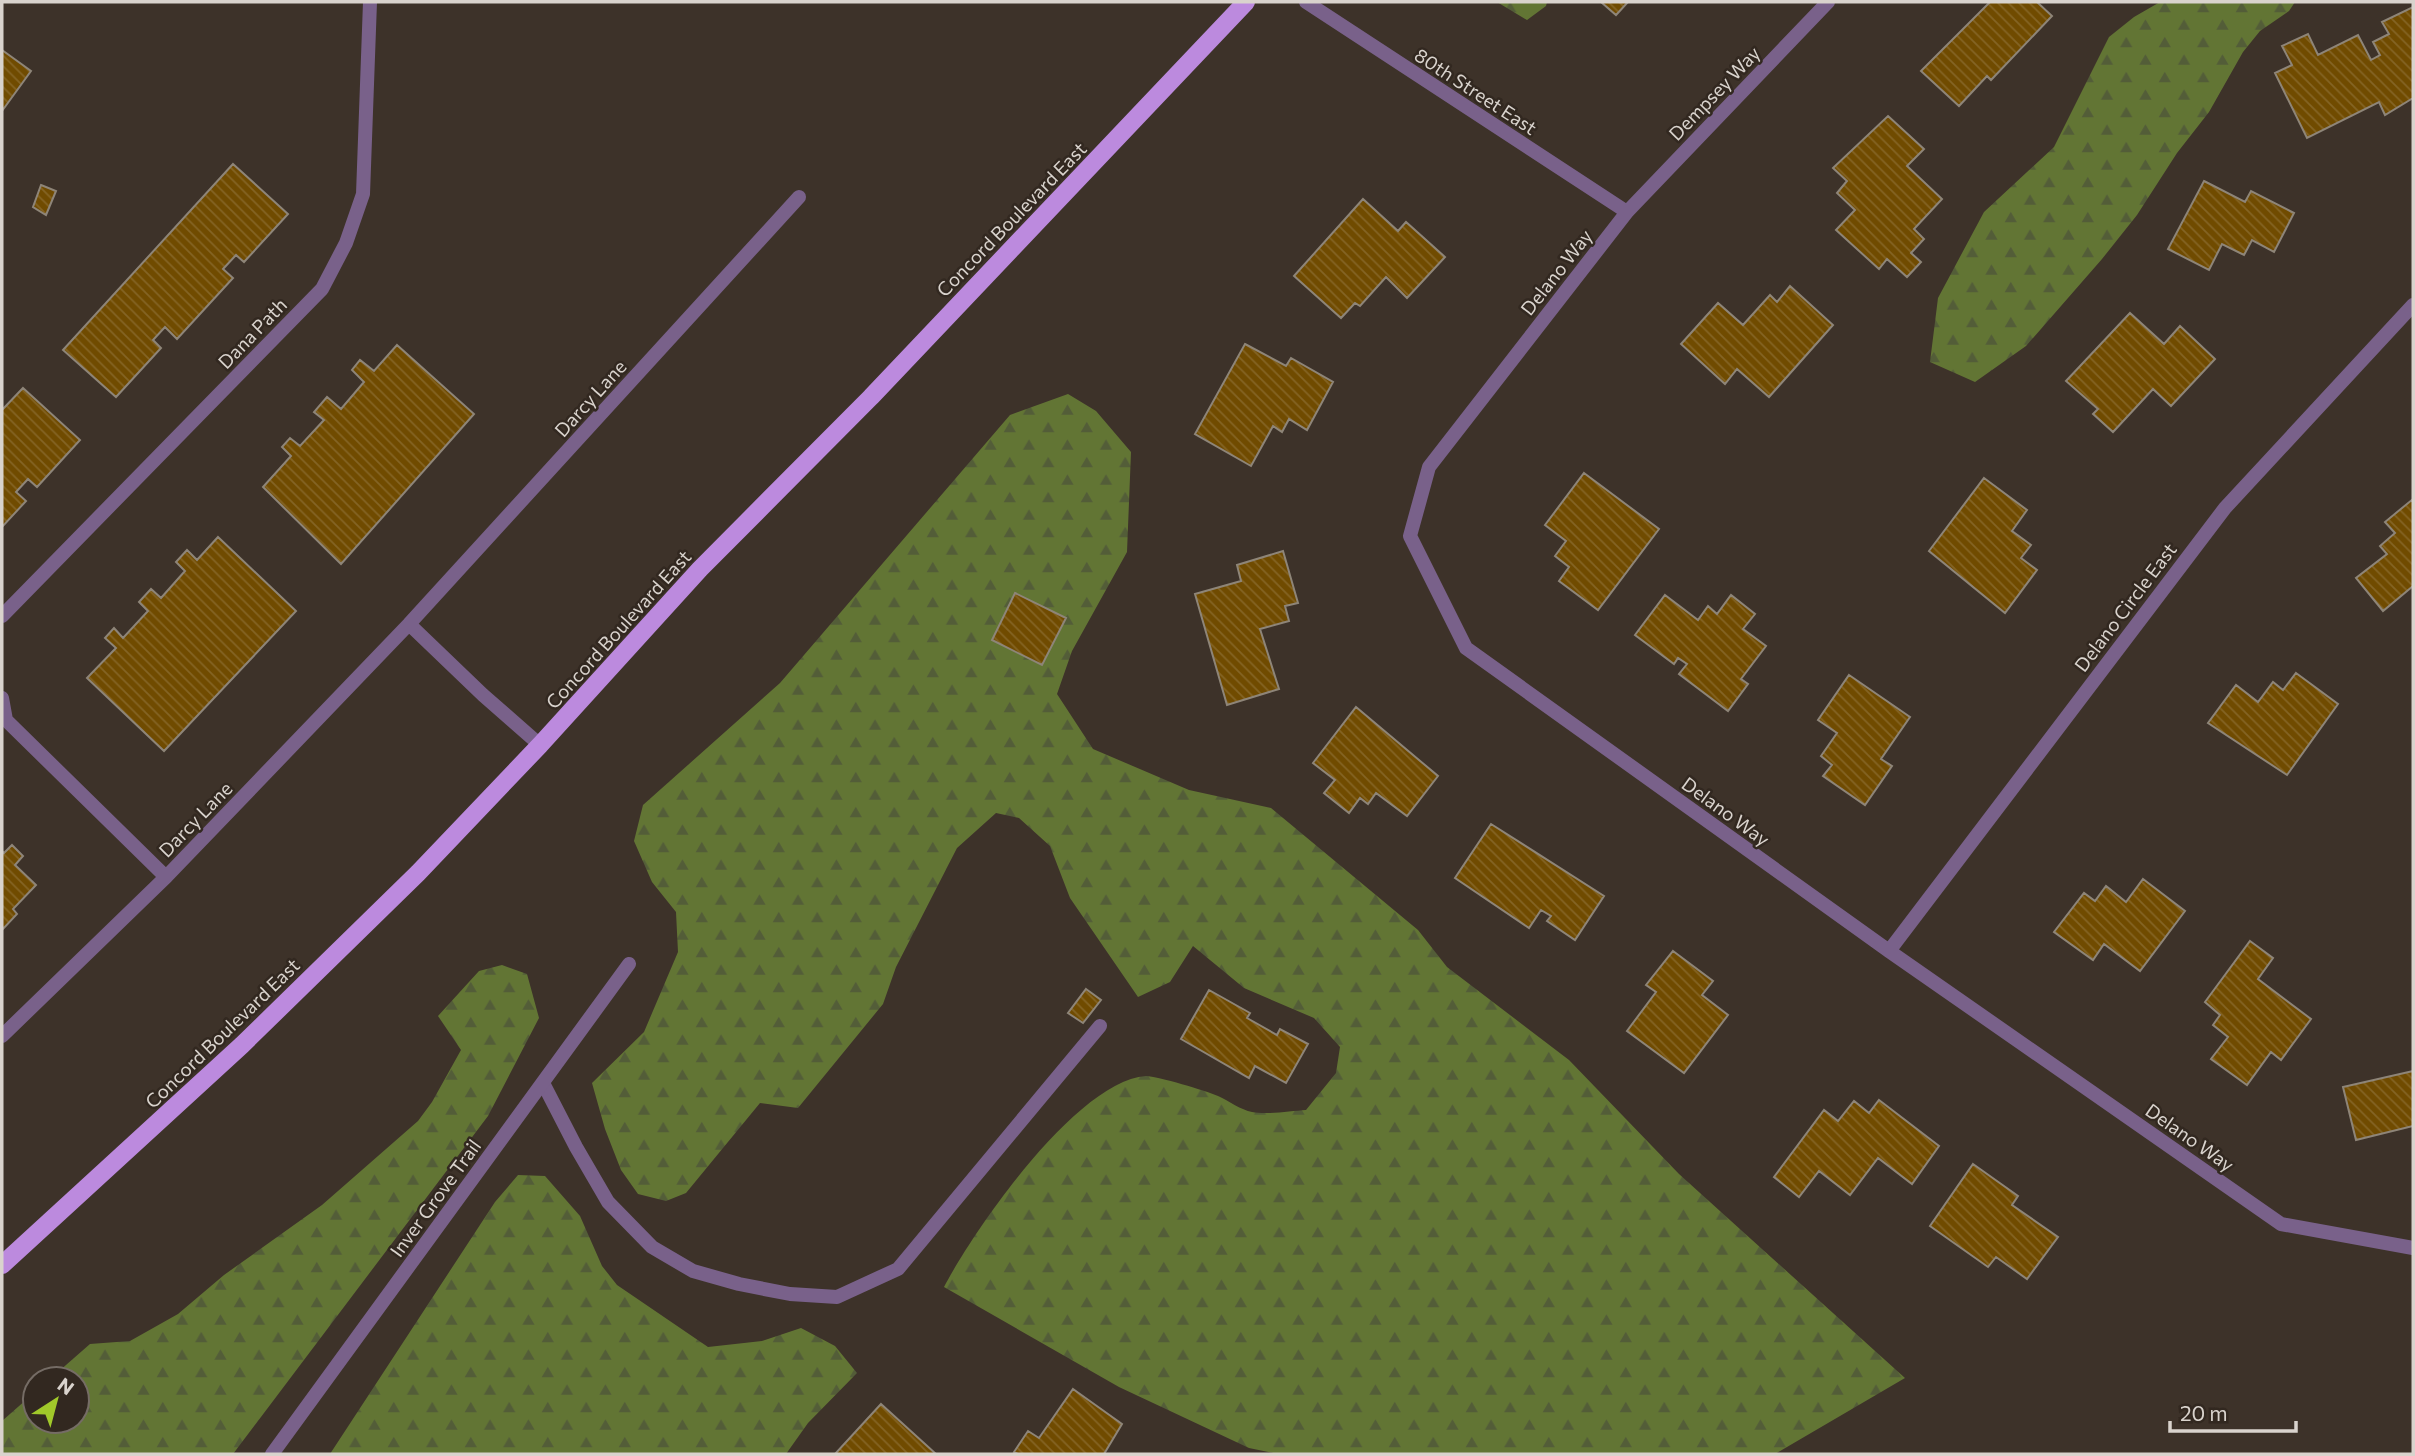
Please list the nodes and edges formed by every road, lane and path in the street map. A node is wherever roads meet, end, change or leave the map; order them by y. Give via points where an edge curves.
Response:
1 (370, 2) edge
2 (1246, 2) edge
3 (1306, 2) edge
4 (1828, 2) edge
5 (799, 197) dead end
6 (1627, 212) junction
7 (2413, 304) edge
8 (2, 616) edge
9 (410, 624) junction
10 (2, 698) edge
11 (540, 745) junction
12 (166, 877) junction
13 (1889, 951) junction
14 (629, 964) dead end
15 (1100, 1026) dead end
16 (2, 1036) edge
17 (543, 1083) junction
18 (2413, 1248) edge
19 (2, 1265) edge
20 (272, 1454) edge

1 - 8 street, Dana Path via 363,194 346,243 322,289
2 - 11 main road, Concord Boulevard East via 872,397 699,569
3 - 6 street, 80th Street East
4 - 6 street, Dempsey Way
5 - 9 street, Darcy Lane
6 - 13 street, Delano Way via 1429,467 1410,536 1466,648
7 - 13 street, Delano Circle East via 2225,508
9 - 11 street
9 - 12 street, Darcy Lane
10 - 12 street via 6,720
11 - 19 main road, Concord Boulevard East via 418,873 242,1045
12 - 16 street, Darcy Lane
13 - 18 street, Delano Way via 2281,1224
14 - 17 street, Inver Grove Trail
15 - 17 street via 898,1269 837,1297 739,1284 693,1271 652,1247 607,1202
17 - 20 street, Inver Grove Trail

